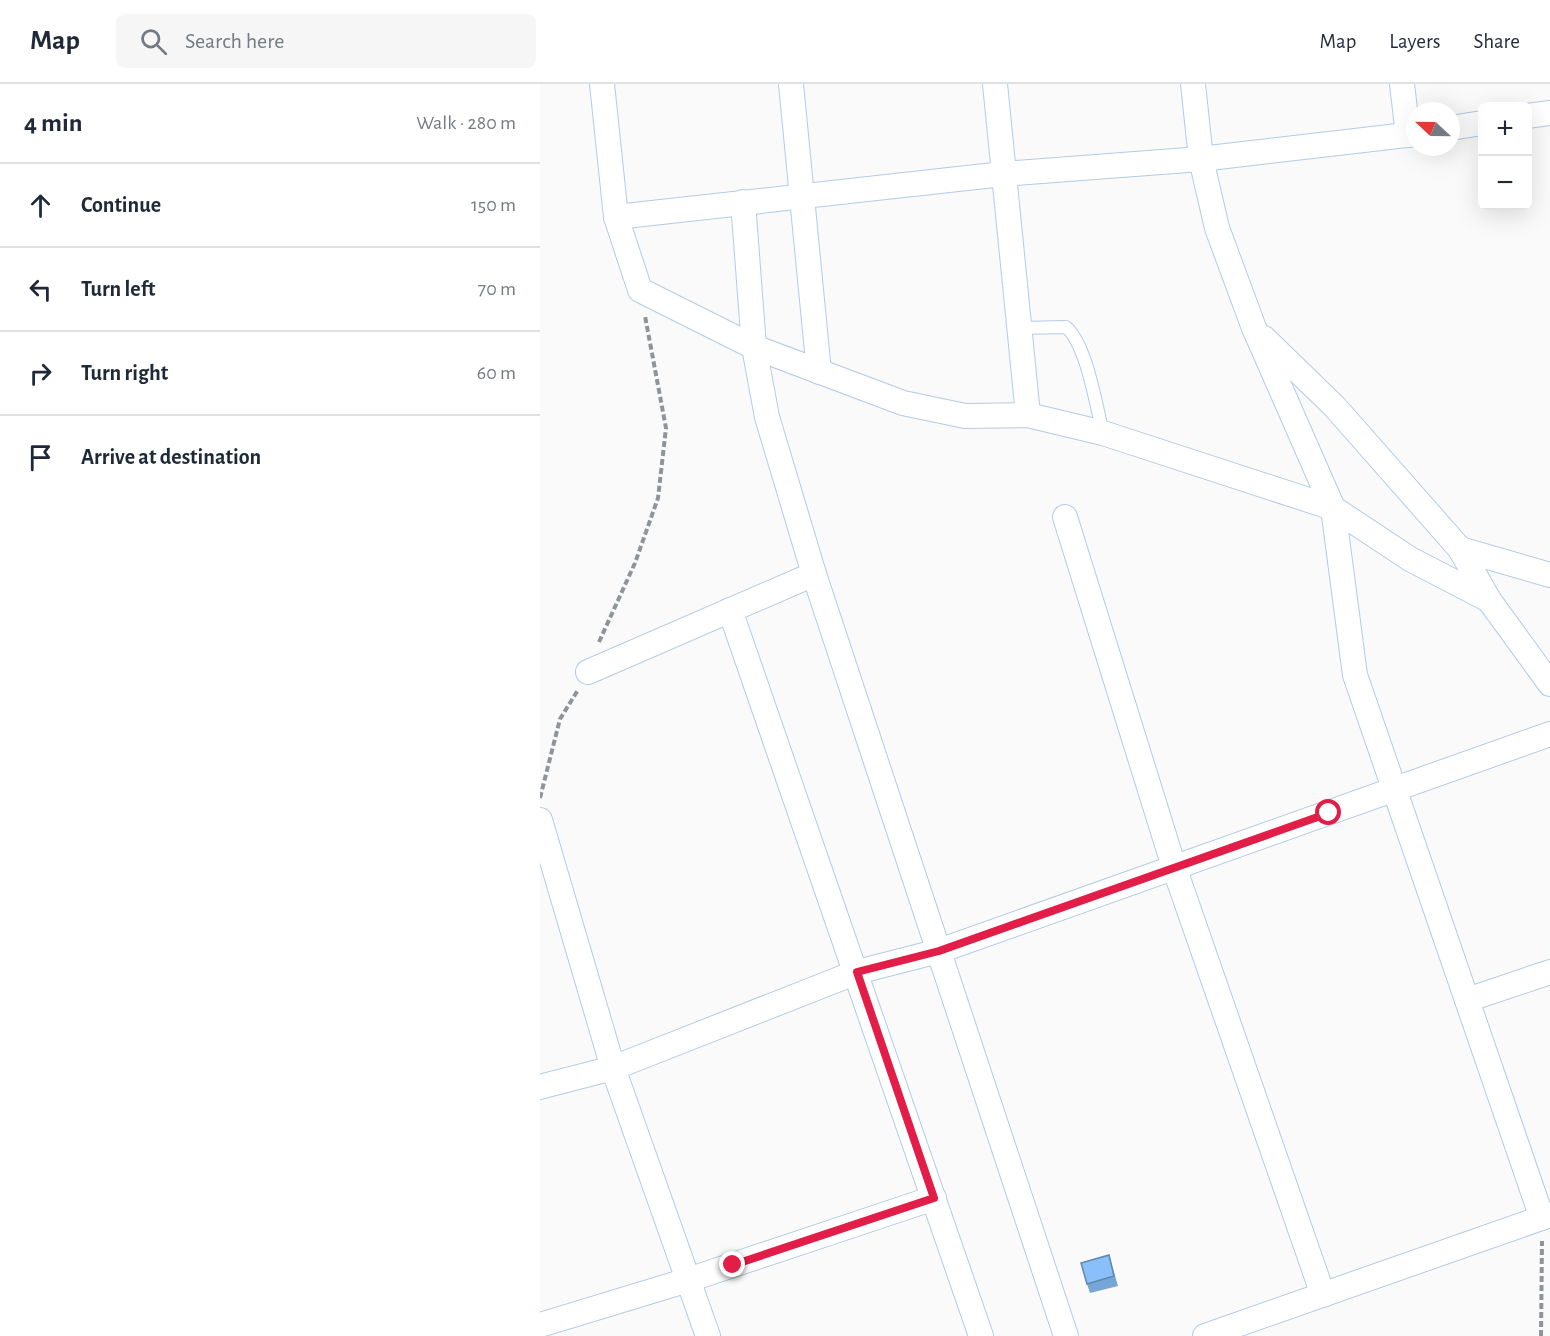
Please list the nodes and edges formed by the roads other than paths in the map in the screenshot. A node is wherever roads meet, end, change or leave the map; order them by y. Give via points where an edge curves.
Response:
1 (602, 84) edge
2 (791, 84) edge
3 (995, 84) edge
4 (1193, 84) edge
5 (1402, 84) edge
6 (1406, 106) edge
7 (1550, 113) edge
8 (1532, 115) edge
9 (1478, 124) edge
10 (1460, 127) edge
11 (1406, 135) edge
12 (1201, 159) junction
13 (1003, 174) junction
14 (802, 196) junction
15 (743, 202) junction
16 (616, 217) junction
17 (1020, 328) junction
18 (1254, 328) junction
19 (754, 347) junction
20 (819, 372) junction
21 (1028, 415) junction
22 (1103, 433) junction
23 (1333, 508) junction
24 (1065, 517) dead end
25 (1460, 549) junction
26 (814, 574) junction
27 (1550, 575) edge
28 (1488, 600) junction
29 (730, 610) junction
30 (588, 672) road end
31 (1550, 684) edge
32 (1550, 734) edge
33 (1395, 790) junction
34 (540, 820) edge
35 (1174, 867) junction
36 (939, 951) junction
37 (857, 972) junction
38 (1550, 972) edge
39 (1467, 1000) junction
40 (613, 1068) junction
41 (540, 1087) edge
42 (934, 1198) junction
43 (1546, 1216) edge
44 (688, 1280) junction
45 (1323, 1295) junction
46 (540, 1325) edge
47 (708, 1336) edge
48 (981, 1336) edge
49 (1066, 1336) edge
50 (1205, 1336) edge

1 - 16 street
2 - 14 street
3 - 13 street
4 - 12 street
5 - 6 street
7 - 8 street
9 - 10 street
11 - 12 street
12 - 13 street
12 - 18 street via 1217,228
13 - 14 street
13 - 17 street
14 - 15 street
14 - 20 street
15 - 16 street
15 - 19 street
16 - 19 street via 640,290
17 - 21 street
17 - 22 lane via 1066,327 1071,332 1088,371
18 - 23 street
18 - 25 street via 1335,407
19 - 20 street
19 - 26 street via 767,417
20 - 21 street via 903,403 965,416
21 - 22 street
22 - 23 street
23 - 28 street via 1410,558
23 - 33 street via 1356,675
24 - 35 street
25 - 27 street
25 - 28 street
26 - 29 street
26 - 36 street
28 - 31 street
29 - 30 street
29 - 37 street
32 - 33 street
33 - 35 street
33 - 39 street
34 - 40 street
35 - 36 street
35 - 45 street
36 - 37 street
36 - 49 street
37 - 40 street
37 - 42 street
38 - 39 street
39 - 43 street
40 - 41 street
40 - 44 street
42 - 44 street
42 - 48 street
43 - 45 street
44 - 46 street
44 - 47 street
45 - 50 street

